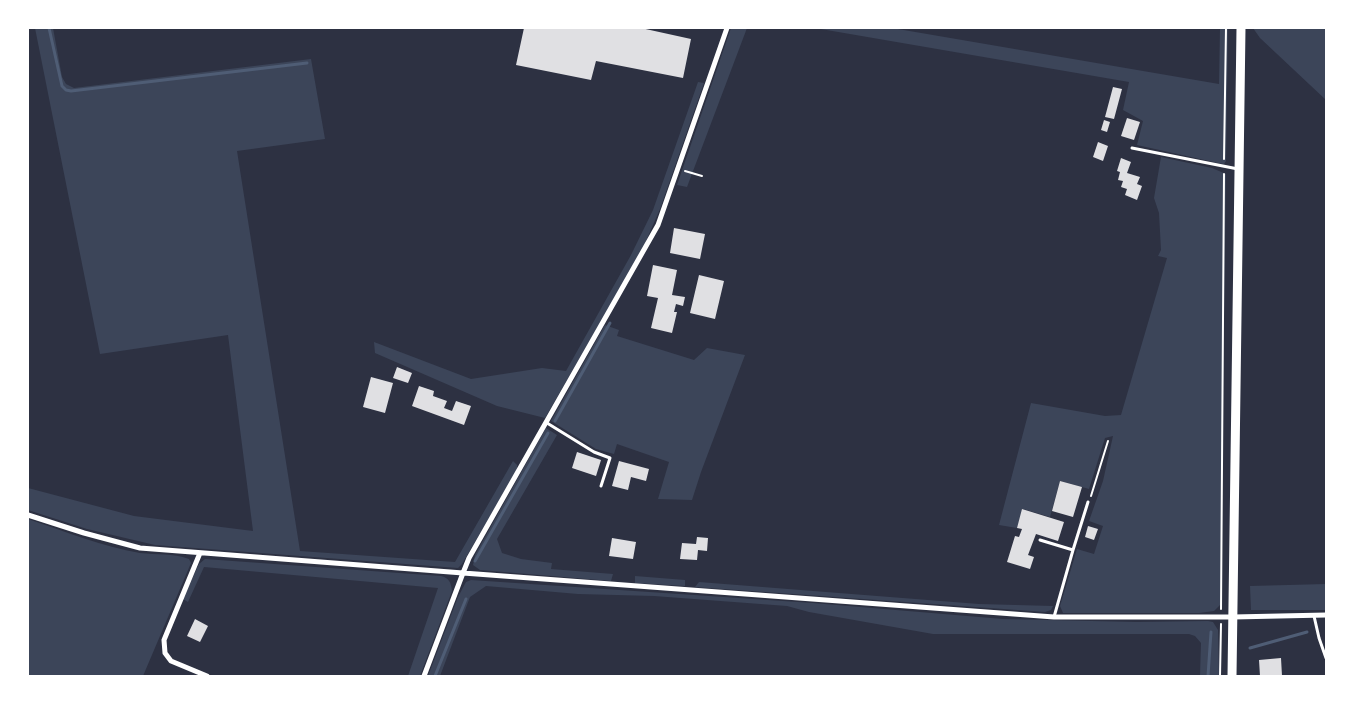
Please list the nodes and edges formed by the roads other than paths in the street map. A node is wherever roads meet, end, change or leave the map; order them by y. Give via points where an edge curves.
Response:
1 (727, 28) edge
2 (1241, 28) edge
3 (1132, 148) dead end
4 (1239, 170) junction
5 (547, 423) junction
6 (601, 486) dead end
7 (1088, 502) road end
8 (28, 515) edge
9 (1040, 540) dead end
10 (1073, 550) junction
11 (200, 553) junction
12 (462, 574) junction
13 (1326, 615) edge
14 (1314, 616) junction
15 (1054, 617) junction
16 (1233, 617) junction
17 (1326, 658) edge
18 (206, 676) edge
19 (424, 676) edge
20 (1232, 676) edge

1 - 5 street via 658,224
2 - 4 main road
3 - 4 lane
4 - 16 main road
5 - 6 lane via 594,452 610,458
5 - 12 street
7 - 10 lane
8 - 11 street via 140,548
9 - 10 lane
10 - 15 lane
11 - 12 street
11 - 18 street via 164,640 165,653 171,662
12 - 15 street
12 - 19 street
13 - 14 street
14 - 16 street
14 - 17 lane
15 - 16 street
16 - 20 main road

